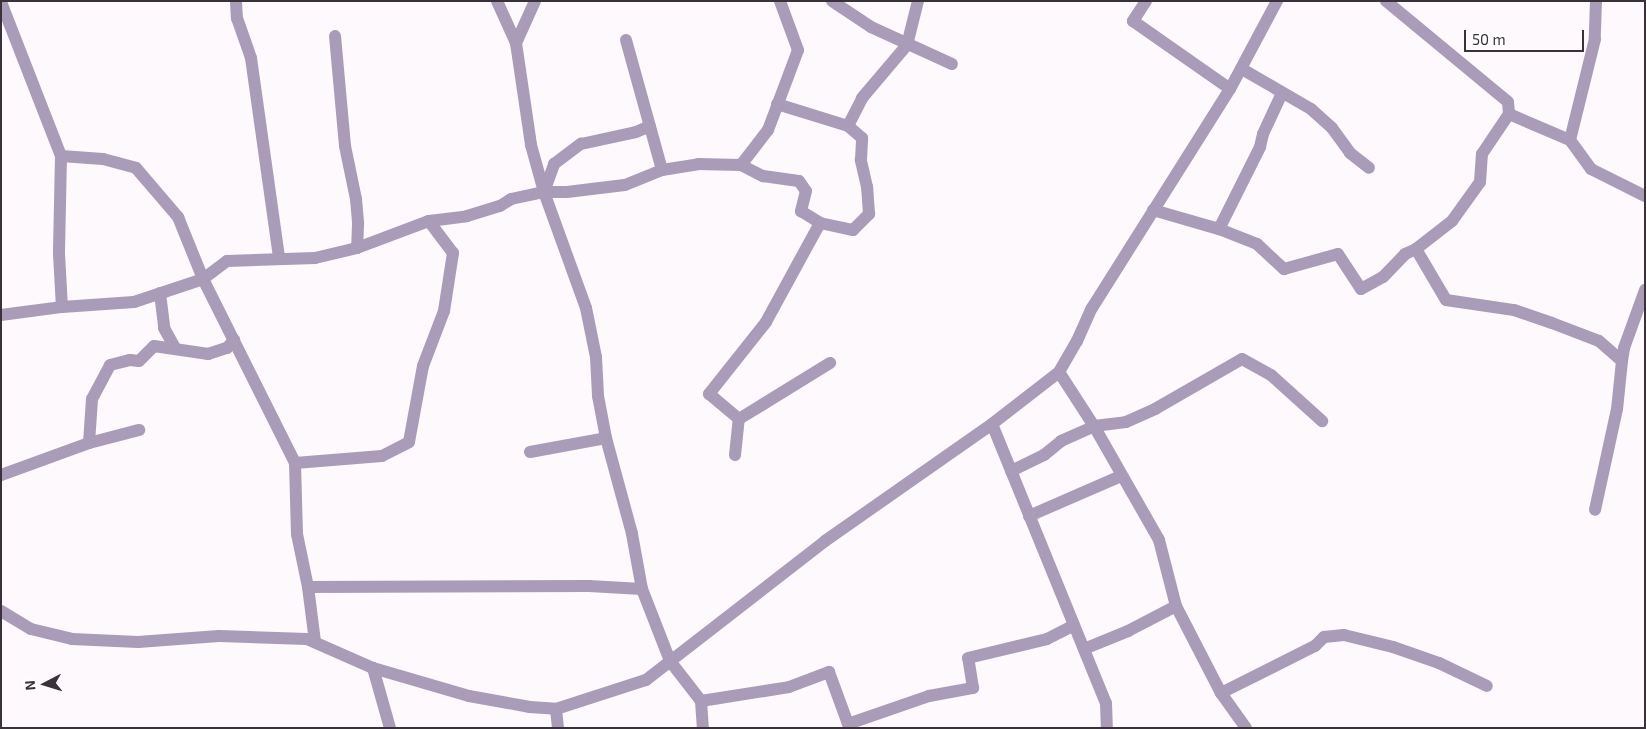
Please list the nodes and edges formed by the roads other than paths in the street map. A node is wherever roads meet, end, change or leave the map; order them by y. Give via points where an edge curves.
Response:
1 (236, 1) edge
2 (497, 1) edge
3 (535, 1) edge
4 (780, 1) edge
5 (832, 1) edge
6 (918, 1) edge
7 (1146, 1) edge
8 (1277, 1) edge
9 (1386, 1) edge
10 (1596, 1) edge
11 (1, 2) edge
12 (335, 36) dead end
13 (626, 40) dead end
14 (516, 43) junction
15 (907, 45) junction
16 (952, 64) dead end
17 (1242, 69) junction
18 (1230, 89) junction
19 (1282, 94) junction
20 (777, 104) junction
21 (1509, 114) junction
22 (650, 126) junction
23 (848, 126) junction
24 (1570, 140) junction
25 (61, 156) junction
26 (741, 165) junction
27 (1369, 168) dead end
28 (662, 170) junction
29 (544, 192) junction
30 (1645, 196) edge
31 (1153, 210) junction
32 (429, 222) junction
33 (820, 223) junction
34 (1219, 229) junction
35 (357, 248) junction
36 (1416, 248) junction
37 (280, 258) junction
38 (203, 279) junction
39 (1645, 290) edge
40 (160, 293) junction
41 (62, 307) junction
42 (1, 315) edge
43 (234, 340) junction
44 (175, 348) junction
45 (1622, 361) junction
46 (830, 363) dead end
47 (1059, 372) junction
48 (739, 419) junction
49 (1322, 421) dead end
50 (992, 424) junction
51 (1094, 426) junction
52 (139, 430) dead end
53 (606, 438) junction
54 (89, 443) junction
55 (530, 452) dead end
56 (735, 455) dead end
57 (295, 464) junction
58 (1011, 470) junction
59 (1, 475) edge
60 (1122, 476) junction
61 (1595, 510) dead end
62 (1030, 516) junction
63 (308, 587) junction
64 (642, 589) junction
65 (1176, 606) junction
66 (1, 611) edge
67 (1074, 624) junction
68 (315, 642) junction
69 (1084, 649) junction
70 (670, 661) junction
71 (373, 668) junction
72 (1487, 686) dead end
73 (1221, 693) junction
74 (700, 701) junction
75 (556, 709) junction
76 (875, 722) edge
77 (390, 728) edge
78 (558, 728) edge
79 (703, 728) edge
80 (1108, 728) edge
81 (1246, 728) edge

1 - 37 street via 237,18 251,58
2 - 14 street
3 - 14 street
4 - 20 street via 798,50
5 - 15 street via 870,27
6 - 15 street
7 - 18 street via 1133,21
8 - 17 street
9 - 21 street via 1508,102
10 - 24 street via 1595,39
11 - 25 street
12 - 35 street via 345,146 356,199
13 - 22 street
14 - 29 street via 531,145
15 - 16 street
15 - 23 street via 862,98
17 - 18 street
17 - 19 street
18 - 31 street
19 - 27 street via 1311,109 1332,128 1350,153
19 - 34 street
20 - 23 street
20 - 26 street via 768,130
21 - 24 street
21 - 36 street via 1482,154 1480,182 1452,221
22 - 28 street
22 - 29 street via 581,144 554,164
23 - 33 street via 862,138 861,160 869,214 852,230
24 - 30 street via 1591,169
25 - 38 street via 103,159 136,168 178,217
25 - 41 street via 59,254
26 - 28 street via 698,164
26 - 33 street via 762,176 799,181 806,191 801,210
28 - 29 street via 625,185
29 - 32 street via 511,199 500,206 467,216
29 - 53 street via 586,308 596,356 598,396
31 - 34 street
31 - 47 street via 1092,308
32 - 35 street
32 - 57 street via 452,252 444,311 423,366 409,442 382,456
33 - 48 street via 766,322 709,394
34 - 36 street via 1257,244 1284,269 1338,254 1361,289 1383,276 1405,254
35 - 37 street via 315,258
36 - 45 street via 1446,300 1514,310 1552,323 1599,341
37 - 38 street via 228,261
38 - 40 street
38 - 43 street
39 - 45 street
40 - 41 street via 134,302
40 - 44 street via 164,328
41 - 42 street
43 - 44 street via 227,348 208,354
43 - 57 street
44 - 54 street via 154,346 139,361 110,365 92,399
45 - 61 street via 1617,409
46 - 48 street
47 - 50 street
47 - 51 street
48 - 56 street
49 - 51 street via 1271,376 1242,359 1126,422
50 - 58 street
50 - 70 street via 825,542
51 - 58 street
51 - 60 street
52 - 54 street
53 - 55 street
53 - 64 street via 632,534
54 - 59 street
57 - 63 street via 297,534
58 - 62 street
60 - 62 street
60 - 65 street via 1158,540
62 - 67 street
63 - 64 street via 589,586
63 - 68 street
64 - 70 street
65 - 69 street
65 - 73 street
66 - 68 street via 31,629 72,639 138,642 219,636
67 - 69 street
67 - 76 street via 1048,639 968,658 973,688 929,696
68 - 71 street
69 - 80 street via 1106,702
70 - 74 street
70 - 75 street via 646,680
71 - 75 street via 469,696
71 - 77 street
72 - 73 street via 1430,660 1344,634 1324,637 1315,646
73 - 81 street
74 - 76 street via 789,687 829,672 848,724
74 - 79 street
75 - 78 street

